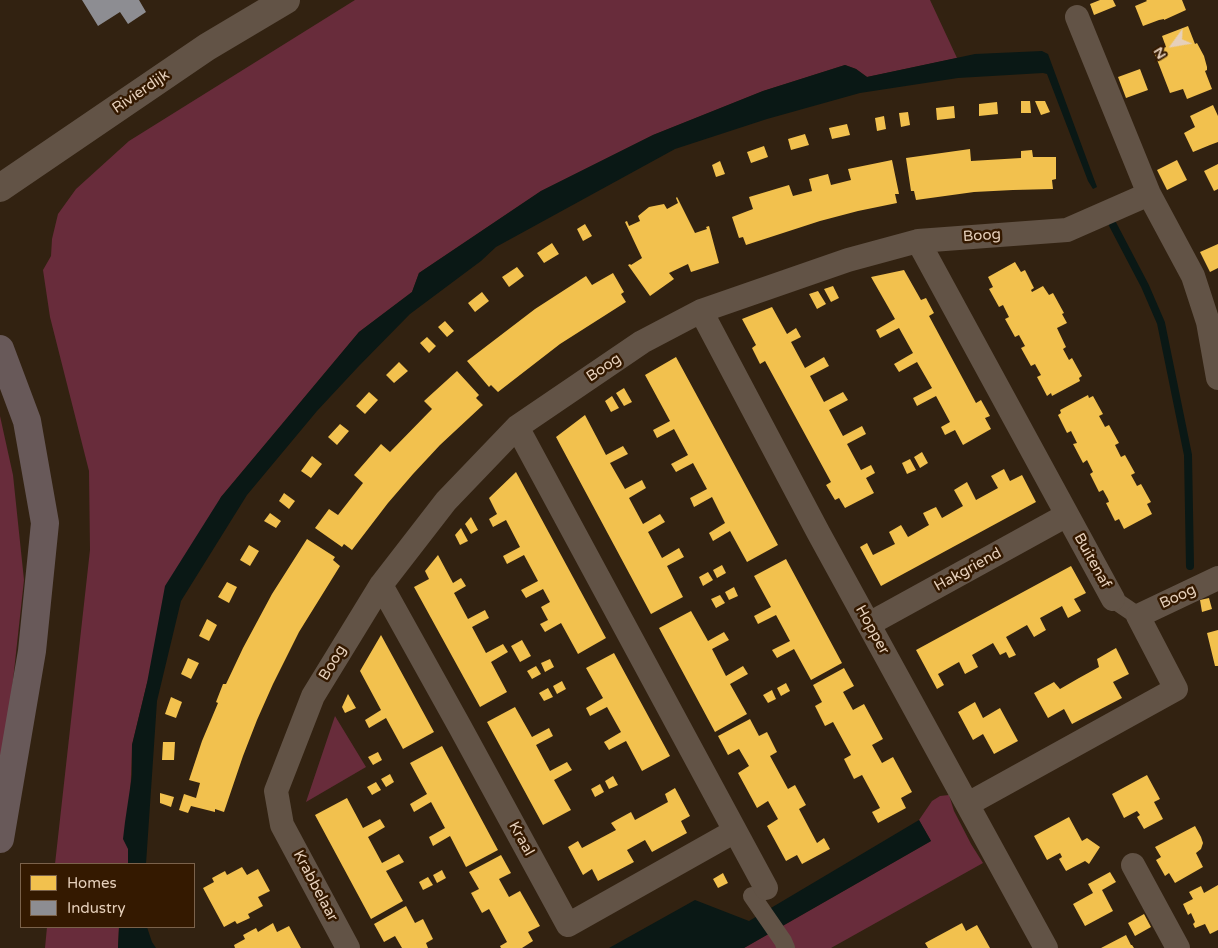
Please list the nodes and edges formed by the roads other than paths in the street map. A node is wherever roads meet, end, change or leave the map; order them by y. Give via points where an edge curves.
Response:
1 (286, 0) edge
2 (1077, 16) dead end
3 (0, 188) edge
4 (1149, 194) junction
5 (918, 241) junction
6 (701, 311) junction
7 (0, 349) edge
8 (1218, 378) edge
9 (517, 427) junction
10 (1067, 515) junction
11 (1218, 578) edge
12 (381, 585) junction
13 (1113, 599) joint
14 (1138, 616) junction
15 (869, 624) junction
16 (968, 804) junction
17 (282, 825) joint
18 (735, 831) junction
19 (0, 839) edge
20 (1133, 865) dead end
21 (759, 896) joint
22 (784, 944) edge
23 (348, 948) edge
24 (1046, 948) edge
25 (1178, 948) edge

1 - 3 street, Rivierdijk via 206,47
2 - 4 street
4 - 5 street, Boog via 1067,230
4 - 8 street via 1193,276 1208,322
5 - 6 street, Boog via 848,260
5 - 10 street, Buitenaf
6 - 9 street, Boog via 642,342
6 - 15 street, Hopper
7 - 19 highway via 27,421 45,523 32,651
9 - 12 street, Boog via 446,501
9 - 18 street
10 - 13 street, Buitenaf
10 - 15 street, Hakgriend
11 - 14 street, Boog
12 - 17 street, Boog via 313,696 276,790
12 - 18 street, Kraal via 568,925
13 - 14 street, Buitenaf
14 - 16 street, Buitenaf via 1176,690
15 - 16 street, Hopper
16 - 24 street, Hopper
17 - 23 street, Krabbelaar
18 - 21 street
20 - 25 street
21 - 22 street

